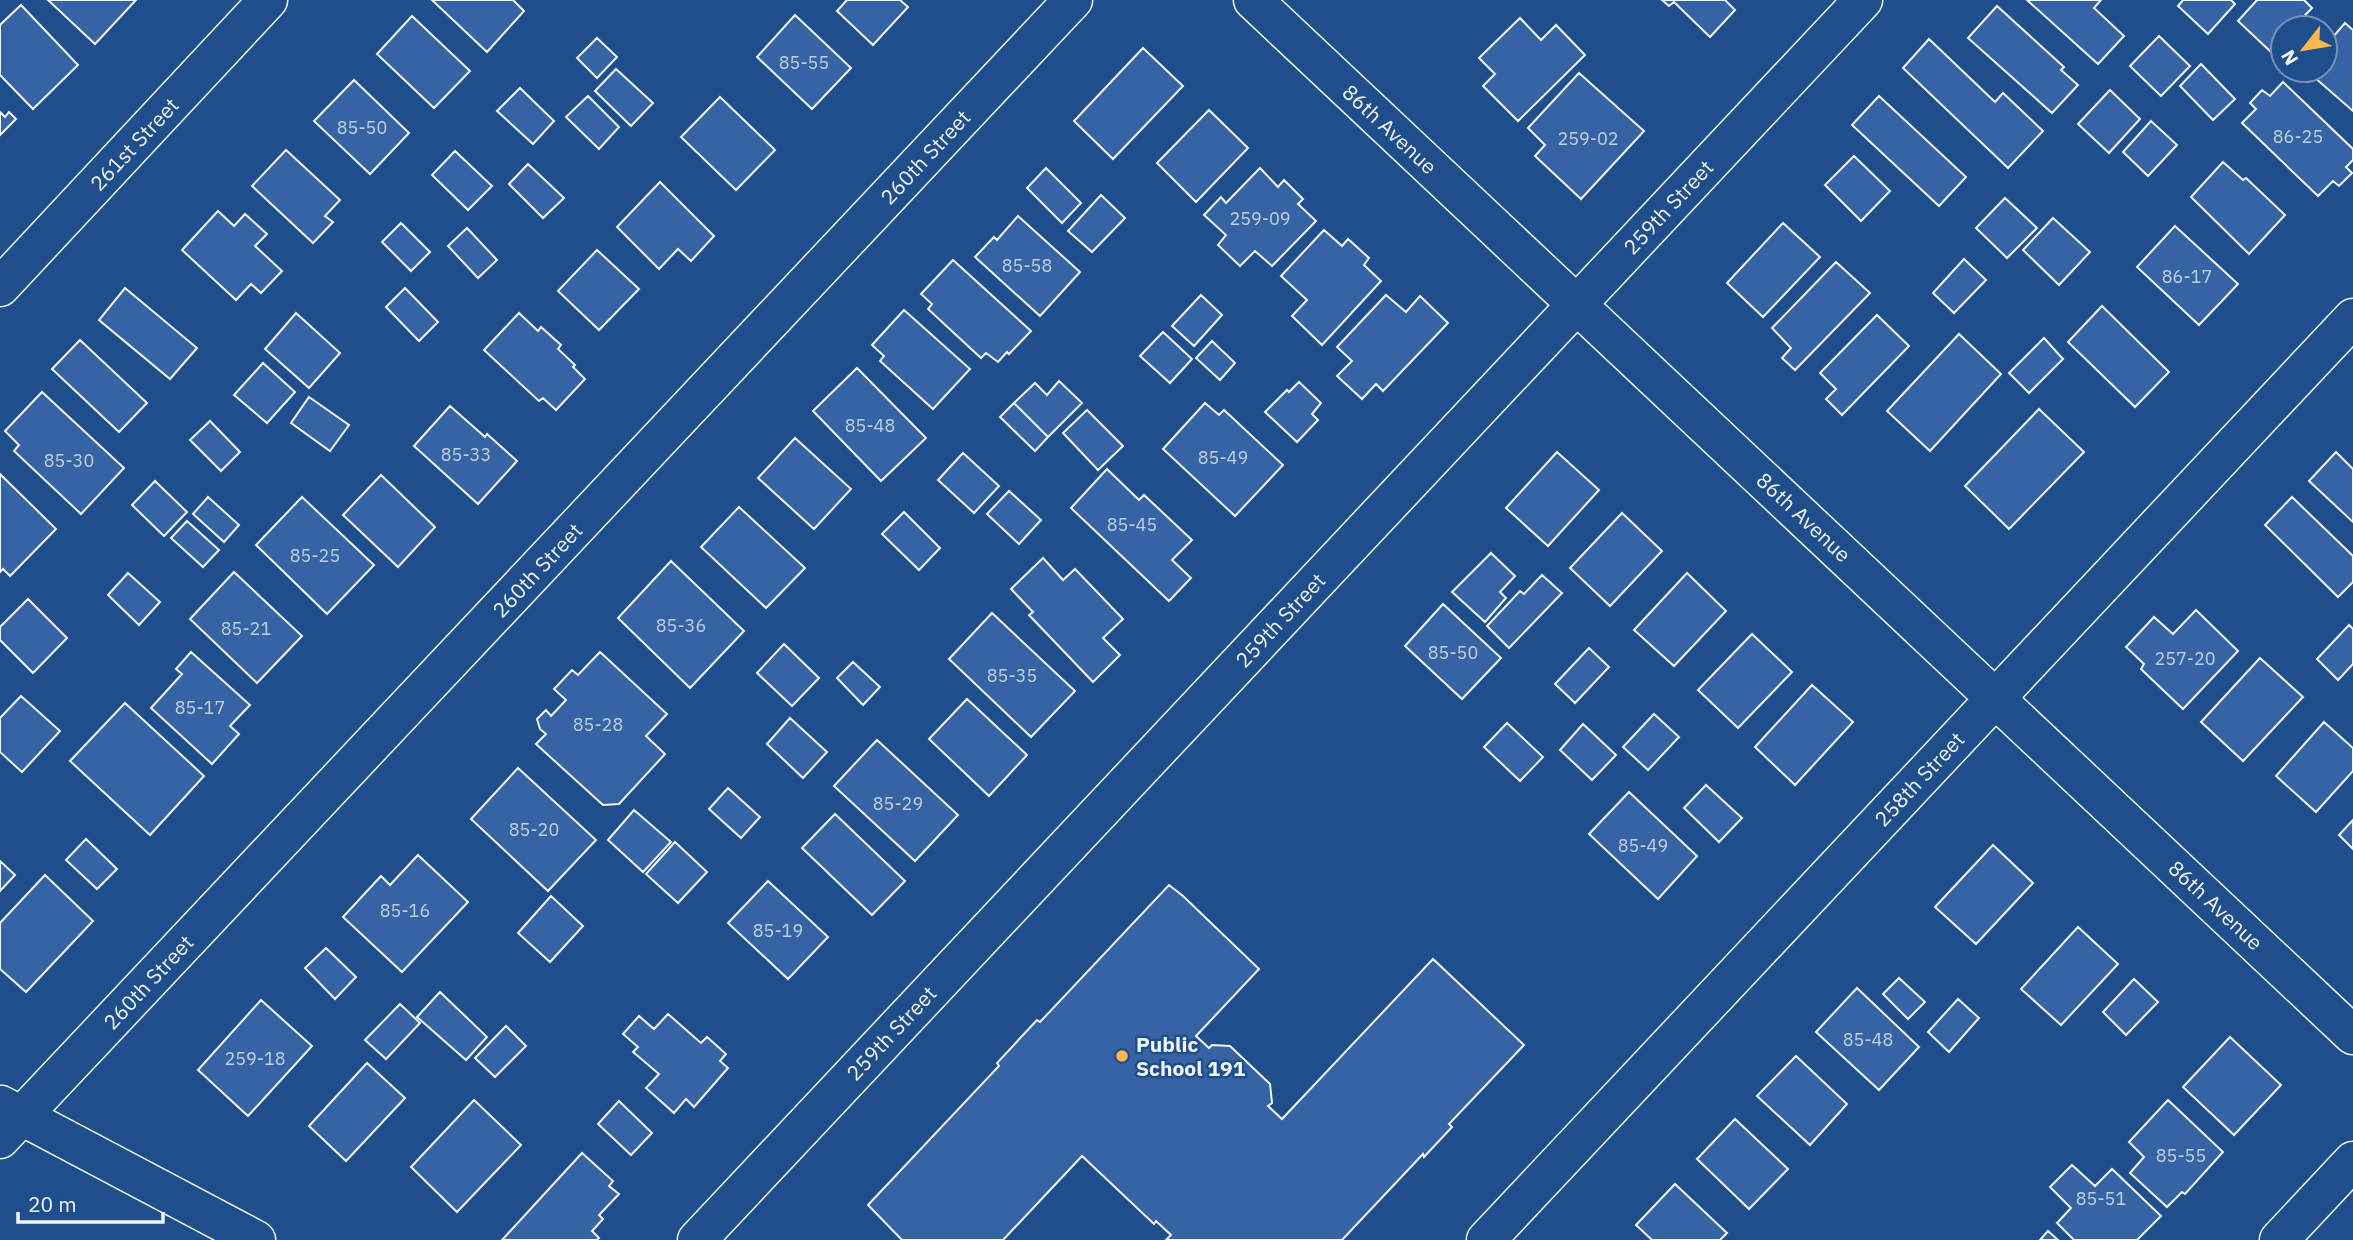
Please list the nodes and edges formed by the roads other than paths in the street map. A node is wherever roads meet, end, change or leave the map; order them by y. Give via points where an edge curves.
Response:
1 (268, 0) edge
2 (1073, 0) edge
3 (1253, 0) edge
4 (1863, 0) edge
5 (0, 287) edge
6 (1577, 304) junction
7 (2353, 318) edge
8 (1996, 696) junction
9 (2353, 1035) edge
10 (7, 1120) edge
11 (2353, 1161) edge
12 (256, 1240) edge
13 (697, 1240) edge
14 (1486, 1240) edge
15 (2279, 1240) edge

1 - 5 street, 261st Street
2 - 10 street, 260th Street
3 - 6 street, 86th Avenue
4 - 6 street, 259th Street
6 - 8 street, 86th Avenue
6 - 13 street, 259th Street
7 - 8 street, 258th Street
8 - 9 street, 86th Avenue
8 - 14 street, 258th Street
10 - 12 street
11 - 15 street

